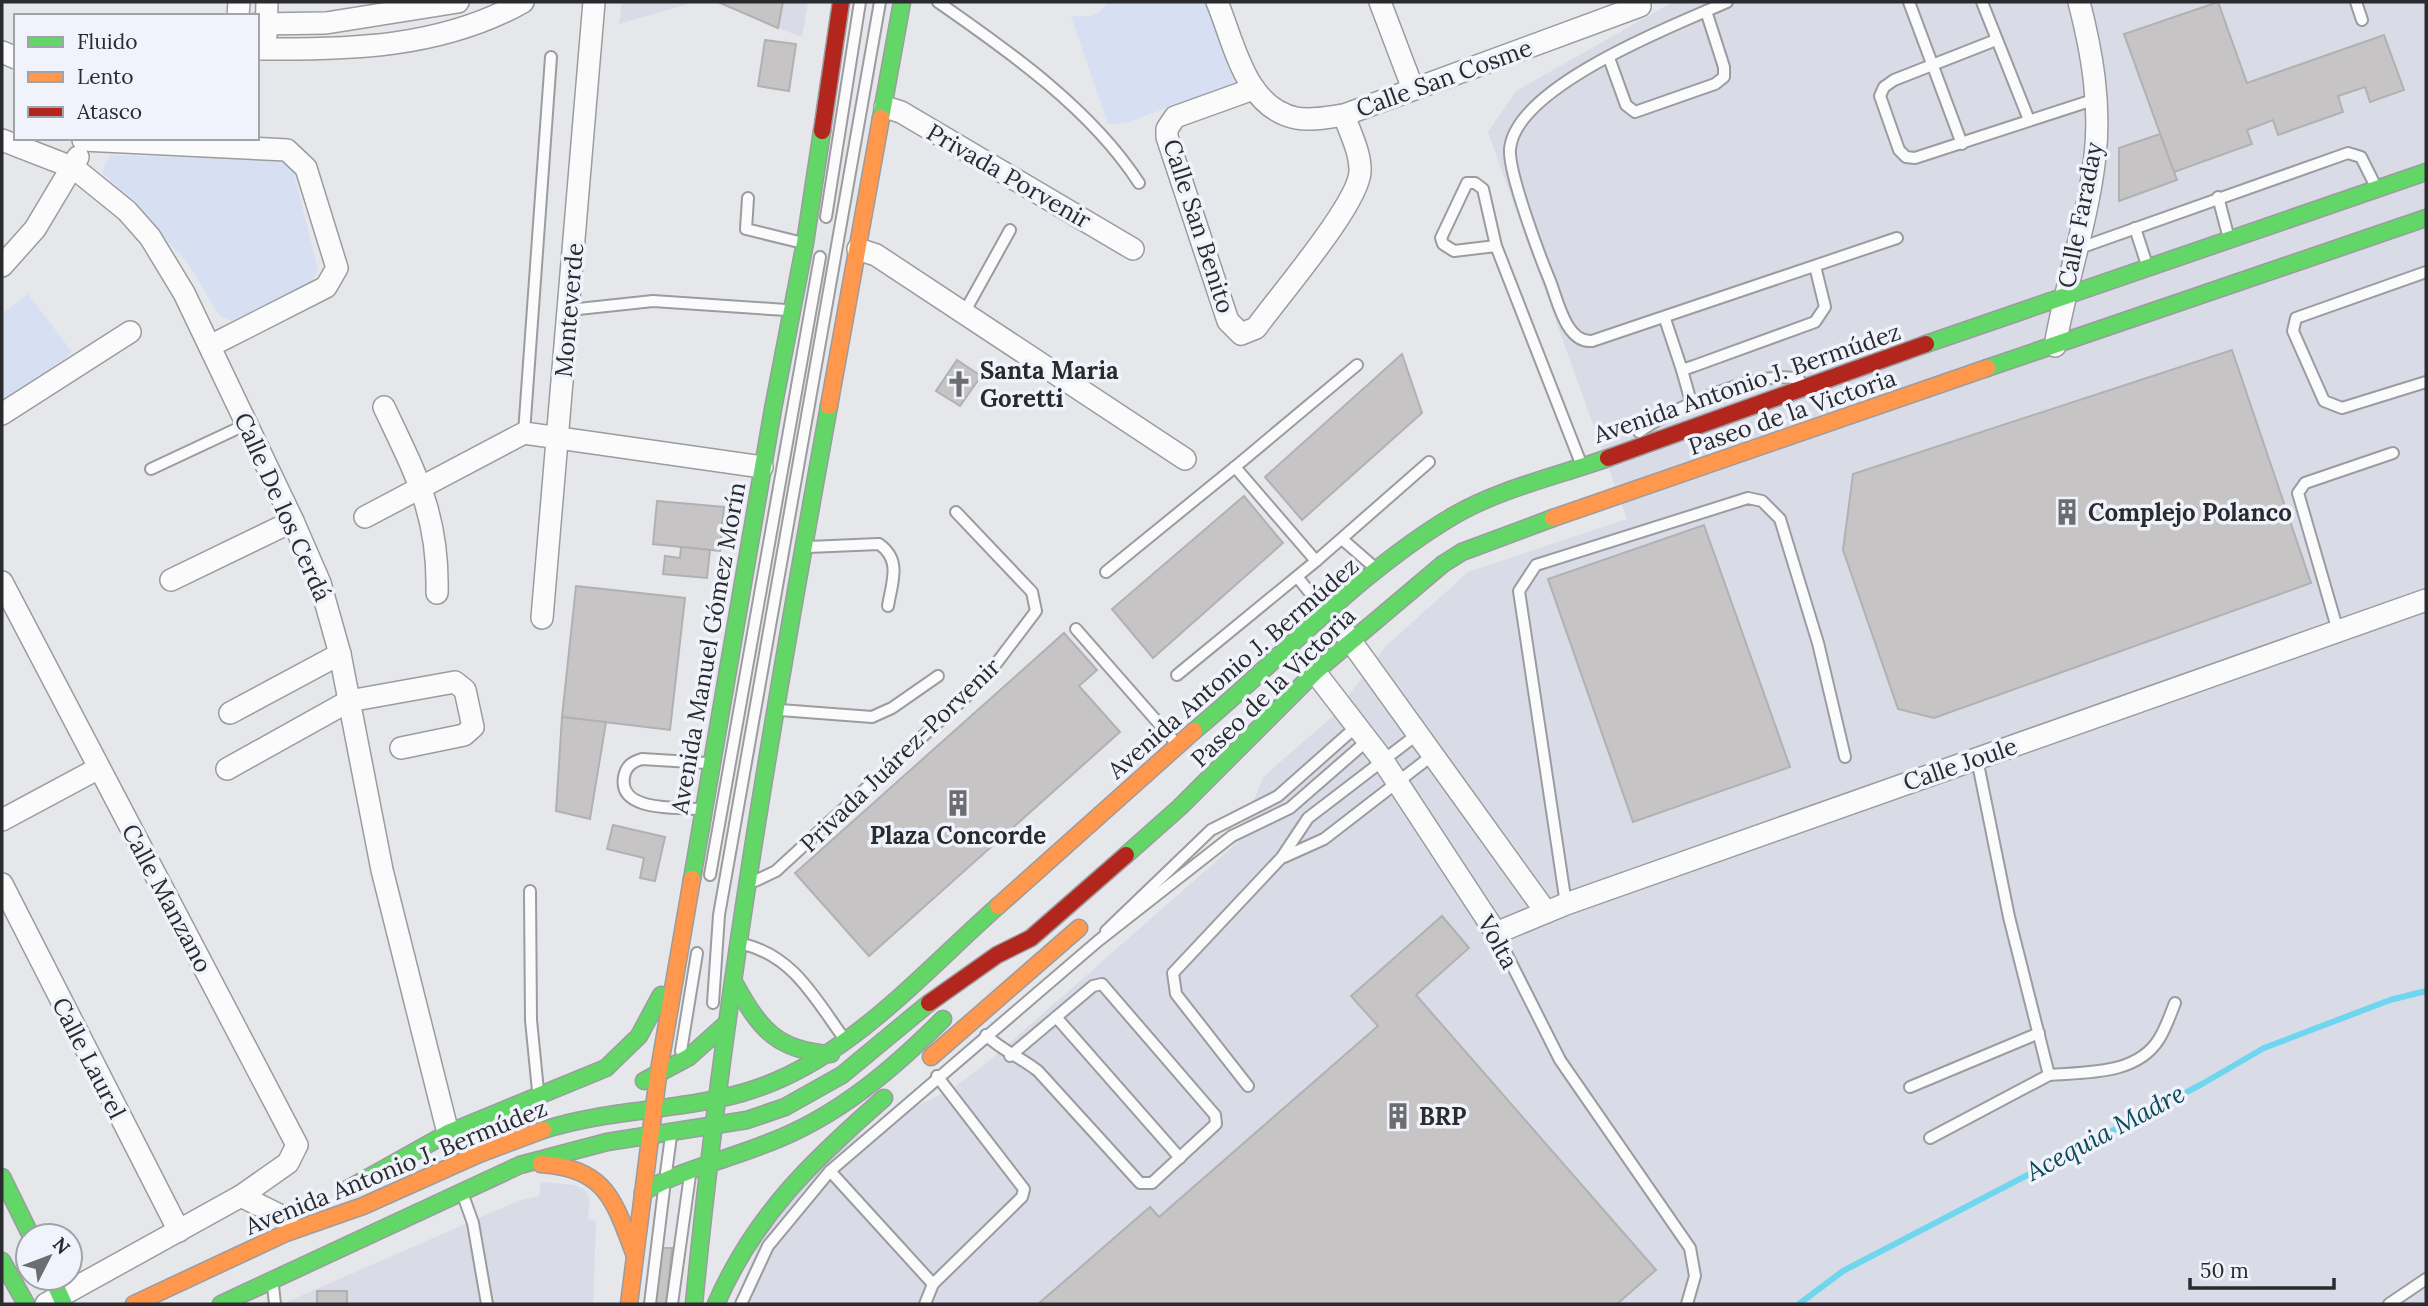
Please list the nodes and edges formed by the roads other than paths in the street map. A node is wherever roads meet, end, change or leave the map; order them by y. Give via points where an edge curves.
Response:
1 (267, 2) edge
2 (458, 2) edge
3 (523, 2) edge
4 (841, 2) edge
5 (860, 2) edge
6 (880, 2) edge
7 (902, 2) edge
8 (938, 2) edge
9 (1217, 2) edge
10 (1380, 2) edge
11 (1727, 2) edge
12 (1909, 2) edge
13 (1982, 2) edge
14 (2079, 2) edge
15 (2356, 2) edge
16 (598, 3) edge
17 (1640, 6) dead end
18 (1706, 11) junction
19 (2362, 20) dead end
20 (262, 23) edge
21 (1996, 40) junction
22 (261, 49) edge
23 (551, 57) dead end
24 (1609, 58) junction
25 (1934, 65) junction
26 (1253, 89) junction
27 (1413, 89) junction
28 (2096, 99) junction
29 (885, 107) junction
30 (1345, 115) junction
31 (2029, 120) junction
32 (2, 140) edge
33 (84, 140) edge
34 (102, 140) edge
35 (1962, 144) junction
36 (74, 168) junction
37 (2426, 172) edge
38 (1139, 183) dead end
39 (2376, 188) junction
40 (2218, 197) junction
41 (748, 198) dead end
42 (2426, 218) edge
43 (2135, 228) junction
44 (1010, 230) dead end
45 (824, 231) dead end
46 (1897, 239) dead end
47 (2229, 239) junction
48 (814, 244) junction
49 (1496, 246) junction
50 (858, 249) junction
51 (1133, 249) dead end
52 (2076, 250) junction
53 (2, 266) edge
54 (1815, 266) junction
55 (2147, 266) junction
56 (2426, 272) edge
57 (2064, 295) junction
58 (569, 310) junction
59 (792, 311) junction
60 (964, 313) junction
61 (1665, 319) junction
62 (130, 332) dead end
63 (210, 346) junction
64 (2055, 346) junction
65 (1357, 365) dead end
66 (1682, 370) junction
67 (2426, 382) edge
68 (1814, 383) junction
69 (1691, 402) junction
70 (384, 407) dead end
71 (772, 409) junction
72 (2, 414) edge
73 (824, 420) junction
74 (247, 424) junction
75 (799, 426) junction
76 (524, 433) junction
77 (559, 436) junction
78 (1620, 452) junction
79 (2393, 453) dead end
80 (1185, 459) dead end
81 (1429, 462) dead end
82 (1582, 465) junction
83 (1235, 467) junction
84 (151, 469) dead end
85 (772, 470) junction
86 (795, 483) junction
87 (422, 487) junction
88 (811, 508) junction
89 (956, 512) dead end
90 (365, 517) dead end
91 (293, 520) junction
92 (1342, 539) junction
93 (805, 547) junction
94 (1316, 561) junction
95 (1378, 571) junction
96 (1106, 572) dead end
97 (1298, 578) junction
98 (171, 580) dead end
99 (2, 582) edge
100 (437, 593) dead end
101 (2426, 600) edge
102 (888, 606) dead end
103 (1328, 615) junction
104 (542, 618) dead end
105 (1076, 629) dead end
106 (2339, 631) junction
107 (1352, 640) junction
108 (1294, 645) junction
109 (340, 653) junction
110 (1315, 673) junction
111 (1177, 675) dead end
112 (938, 676) dead end
113 (349, 701) junction
114 (1230, 702) junction
115 (774, 709) junction
116 (230, 713) dead end
117 (1362, 733) junction
118 (1419, 733) junction
119 (1213, 737) dead end
120 (1177, 745) junction
121 (401, 748) dead end
122 (1434, 754) junction
123 (1845, 757) dead end
124 (1382, 759) junction
125 (1977, 759) junction
126 (710, 764) junction
127 (99, 768) junction
128 (227, 769) dead end
129 (1396, 781) junction
130 (1180, 807) junction
131 (703, 809) junction
132 (2, 820) edge
133 (1282, 857) junction
134 (1131, 873) dead end
135 (709, 882) dead end
136 (2, 884) edge
137 (746, 884) junction
138 (530, 891) dead end
139 (1566, 904) junction
140 (1546, 912) junction
141 (1089, 920) dead end
142 (1020, 924) dead end
143 (1496, 933) junction
144 (700, 935) dead end
145 (1098, 941) junction
146 (680, 942) junction
147 (740, 943) junction
148 (997, 955) junction
149 (735, 984) junction
150 (2175, 1003) dead end
151 (712, 1010) dead end
152 (1056, 1017) junction
153 (719, 1023) junction
154 (2039, 1033) junction
155 (986, 1035) junction
156 (846, 1042) junction
157 (831, 1054) junction
158 (1010, 1056) junction
159 (923, 1064) dead end
160 (678, 1071) junction
161 (2049, 1075) junction
162 (658, 1076) junction
163 (937, 1076) junction
164 (629, 1086) dead end
165 (1248, 1086) dead end
166 (1910, 1087) dead end
167 (894, 1090) dead end
168 (538, 1094) junction
169 (706, 1097) junction
170 (674, 1098) junction
171 (654, 1107) junction
172 (548, 1110) dead end
173 (672, 1131) junction
174 (448, 1133) junction
175 (702, 1133) junction
176 (649, 1136) junction
177 (1930, 1138) dead end
178 (1180, 1158) junction
179 (698, 1160) junction
180 (520, 1164) junction
181 (830, 1171) junction
182 (2, 1177) edge
183 (666, 1178) junction
184 (462, 1192) junction
185 (643, 1192) junction
186 (241, 1196) junction
187 (350, 1211) junction
188 (287, 1219) junction
189 (24, 1222) edge
190 (179, 1231) junction
191 (635, 1255) junction
192 (2, 1261) edge
193 (277, 1277) junction
194 (2426, 1279) edge
195 (933, 1284) junction
196 (56, 1296) edge
197 (238, 1300) edge
198 (136, 1303) edge
199 (26, 1304) edge
200 (221, 1304) edge
201 (275, 1304) edge
202 (487, 1304) edge
203 (629, 1304) edge
204 (650, 1304) edge
205 (672, 1304) edge
206 (694, 1304) edge
207 (716, 1304) edge
208 (741, 1304) edge
209 (925, 1304) edge
210 (1687, 1304) edge
211 (2389, 1304) edge

1 - 20 street
2 - 20 street via 326,23
3 - 22 street via 455,32 420,40 355,49
4 - 48 main road, Avenida Manuel Gómez Morín
5 - 45 lane
6 - 75 lane
7 - 29 main road
8 - 38 lane via 1079,112 1121,155
9 - 26 street
10 - 27 street
11 - 18 lane
12 - 25 lane
13 - 21 lane
14 - 28 street, Calle Faraday via 2091,46
15 - 19 lane
16 - 58 street, Monteverde
17 - 27 street, Calle San Cosme
18 - 24 lane
18 - 24 lane via 1724,67 1724,77 1715,85 1634,112 1626,106
20 - 22 street
21 - 25 lane
21 - 31 lane
23 - 76 lane
24 - 61 lane via 1531,108 1513,134 1510,157 1538,254 1572,334 1592,341
25 - 35 lane
25 - 35 lane via 1884,87 1880,96 1895,139 1906,157 1915,158
26 - 30 street, Calle San Cosme via 1274,108 1297,118
26 - 30 street, Calle San Benito via 1175,117 1167,129 1228,321 1241,334 1256,328 1351,198 1360,173 1359,158
27 - 30 street, Calle San Cosme
28 - 31 lane
28 - 52 street, Calle Faraday via 2095,155
29 - 50 main road
29 - 51 street, Privada Porvenir via 901,112
31 - 35 lane
32 - 36 street, Calle De los Cerdá
33 - 36 street
34 - 63 street via 287,150 306,168 336,275 326,287
36 - 53 street via 35,229
36 - 63 street, Calle De los Cerdá via 127,211 150,237
37 - 39 main road, Avenida Antonio J. Bermúdez
39 - 40 lane via 2361,157 2348,153
39 - 47 main road, Avenida Antonio J. Bermúdez
40 - 43 lane
40 - 47 lane
41 - 48 lane via 746,229
42 - 64 main road, Paseo de la Victoria
43 - 52 lane
43 - 55 lane
44 - 60 lane
46 - 54 lane
47 - 55 main road, Avenida Antonio J. Bermúdez
48 - 59 main road, Avenida Manuel Gómez Morín
48 - 75 lane
49 - 49 lane via 1454,251 1443,244 1441,239 1467,183 1483,189
49 - 82 lane
50 - 60 street via 876,255
50 - 73 main road
52 - 57 street, Calle Faraday
54 - 61 lane
54 - 66 lane via 1825,307 1815,322
55 - 57 main road, Avenida Antonio J. Bermúdez
56 - 67 lane via 2296,318 2293,327 2323,401 2330,406 2342,408
57 - 64 street, Calle Faraday
57 - 68 main road, Avenida Antonio J. Bermúdez
58 - 59 lane via 653,301
58 - 77 street, Monteverde
59 - 71 main road, Avenida Manuel Gómez Morín
60 - 80 street
61 - 66 lane
62 - 72 street
63 - 74 street, Calle De los Cerdá
64 - 107 main road, Paseo de la Victoria via 1482,542 1443,564
65 - 83 lane
66 - 69 lane
68 - 69 lane via 1783,375
68 - 78 main road, Avenida Antonio J. Bermúdez
69 - 78 lane via 1655,420
70 - 87 street
71 - 75 main road
71 - 85 main road, Avenida Manuel Gómez Morín
73 - 75 main road
73 - 88 main road
74 - 84 lane
74 - 91 street, Calle De los Cerdá
75 - 85 lane
75 - 86 lane
76 - 77 street
76 - 87 street
77 - 85 street
77 - 104 street, Monteverde
78 - 82 main road, Avenida Antonio J. Bermúdez
79 - 106 lane via 2305,483 2298,493
81 - 92 lane
82 - 95 main road, Avenida Antonio J. Bermúdez via 1443,521
83 - 94 lane
83 - 96 lane
85 - 86 main road
85 - 126 main road, Avenida Manuel Gómez Morín
85 - 135 lane
86 - 88 main road
86 - 151 lane via 719,915
87 - 90 street
87 - 100 street via 435,533
88 - 93 main road
89 - 137 lane, Privada Juárez-Porvenir via 1032,592 1036,611 984,681 776,871
91 - 98 street
91 - 109 street, Calle De los Cerdá via 320,583
92 - 94 lane
92 - 95 lane
93 - 102 lane via 879,544 895,564
93 - 115 main road
94 - 97 lane
95 - 103 main road, Avenida Antonio J. Bermúdez
97 - 103 lane
97 - 111 lane
99 - 127 street, Calle Manzano
101 - 106 street, Calle Joule
103 - 107 street
103 - 108 main road, Avenida Antonio J. Bermúdez
105 - 120 lane
106 - 125 street, Calle Joule
107 - 110 main road, Paseo de la Victoria
107 - 118 street
108 - 110 street, Volta
108 - 114 main road, Avenida Antonio J. Bermúdez
109 - 113 street, Calle De los Cerdá
109 - 116 street
110 - 117 street, Volta
110 - 130 main road, Paseo de la Victoria
112 - 115 lane via 872,717
113 - 121 street via 454,682 465,690 473,727 464,735
113 - 128 street
113 - 174 street, Calle De los Cerdá via 382,870
114 - 119 main road
114 - 120 main road, Avenida Antonio J. Bermúdez
115 - 137 main road
117 - 124 street, Volta
117 - 145 lane via 1290,808 1232,836
117 - 145 lane via 1278,796 1211,830
118 - 122 street
118 - 124 lane
120 - 156 main road, Avenida Antonio J. Bermúdez
122 - 129 lane
122 - 140 street
123 - 139 lane via 1818,643 1780,519 1762,501 1748,498 1535,565 1519,591
124 - 129 street, Volta
124 - 133 lane via 1308,818
125 - 139 street, Calle Joule
125 - 154 lane via 2009,917
126 - 131 main road, Avenida Manuel Gómez Morín
126 - 131 lane via 642,759 632,762 623,784 638,803
127 - 132 street
127 - 186 street, Calle Manzano via 297,1145 288,1163
129 - 133 lane via 1324,839
129 - 143 street, Volta
130 - 134 main road
130 - 148 main road, Paseo de la Victoria via 1031,938
131 - 146 main road, Avenida Manuel Gómez Morín
133 - 165 lane via 1173,973 1176,994
136 - 190 street, Calle Laurel
137 - 147 main road
138 - 168 lane via 531,1020
139 - 140 street, Calle Joule
140 - 143 street, Calle Joule
141 - 159 main road
142 - 148 main road
143 - 210 lane, Volta via 1560,1060 1690,1248 1695,1276
144 - 160 lane
145 - 155 lane
146 - 162 main road, Avenida Manuel Gómez Morín
146 - 168 main road via 648,1024 626,1055 606,1068
147 - 149 main road
147 - 156 lane via 787,963
148 - 175 main road, Paseo de la Victoria via 814,1094
148 - 179 main road via 965,997 856,1097 779,1139
149 - 153 main road
149 - 157 main road via 766,1033 807,1054
150 - 161 lane via 2159,1040 2137,1059 2105,1071
152 - 158 lane
152 - 178 lane
152 - 178 lane via 1093,986 1106,987 1215,1115 1216,1124
153 - 160 main road via 708,1049
153 - 169 main road
154 - 161 lane
154 - 166 lane
155 - 158 lane
155 - 163 lane
156 - 157 main road, Avenida Antonio J. Bermúdez
157 - 169 main road, Avenida Antonio J. Bermúdez via 785,1080
158 - 178 lane via 1038,1071 1140,1183 1152,1184
160 - 162 main road
161 - 177 lane
162 - 164 main road
162 - 171 main road, Avenida Manuel Gómez Morín
163 - 181 lane
163 - 195 lane via 1024,1189 1022,1197
167 - 207 main road via 792,1183 759,1220 740,1248
168 - 174 main road
169 - 170 main road, Avenida Antonio J. Bermúdez
169 - 175 main road
170 - 171 main road, Avenida Antonio J. Bermúdez
170 - 173 lane
171 - 176 main road, Avenida Manuel Gómez Morín
171 - 187 main road, Avenida Antonio J. Bermúdez via 538,1132
172 - 187 main road via 420,1166
173 - 175 main road, Paseo de la Victoria
173 - 176 main road, Paseo de la Victoria
173 - 183 lane
174 - 188 main road
175 - 179 main road
176 - 180 main road, Paseo de la Victoria
176 - 185 main road, Avenida Manuel Gómez Morín
179 - 183 main road
179 - 205 lane
179 - 206 main road
180 - 184 main road, Paseo de la Victoria
180 - 191 main road via 563,1164 593,1176 614,1203
181 - 195 lane
181 - 208 lane via 768,1246
182 - 189 main road
183 - 185 main road
183 - 204 lane
184 - 193 main road, Paseo de la Victoria
184 - 202 lane via 473,1223
185 - 191 main road, Avenida Manuel Gómez Morín
186 - 188 street
186 - 190 street, Calle Manzano
187 - 193 main road via 321,1244
187 - 198 main road, Avenida Antonio J. Bermúdez via 310,1223
188 - 198 main road via 174,1268 151,1284
190 - 196 street, Calle Manzano
191 - 203 main road, Avenida Manuel Gómez Morín
192 - 199 main road
193 - 197 main road, Paseo de la Victoria
193 - 201 lane
194 - 211 lane
195 - 209 lane
197 - 200 main road, Paseo de la Victoria

